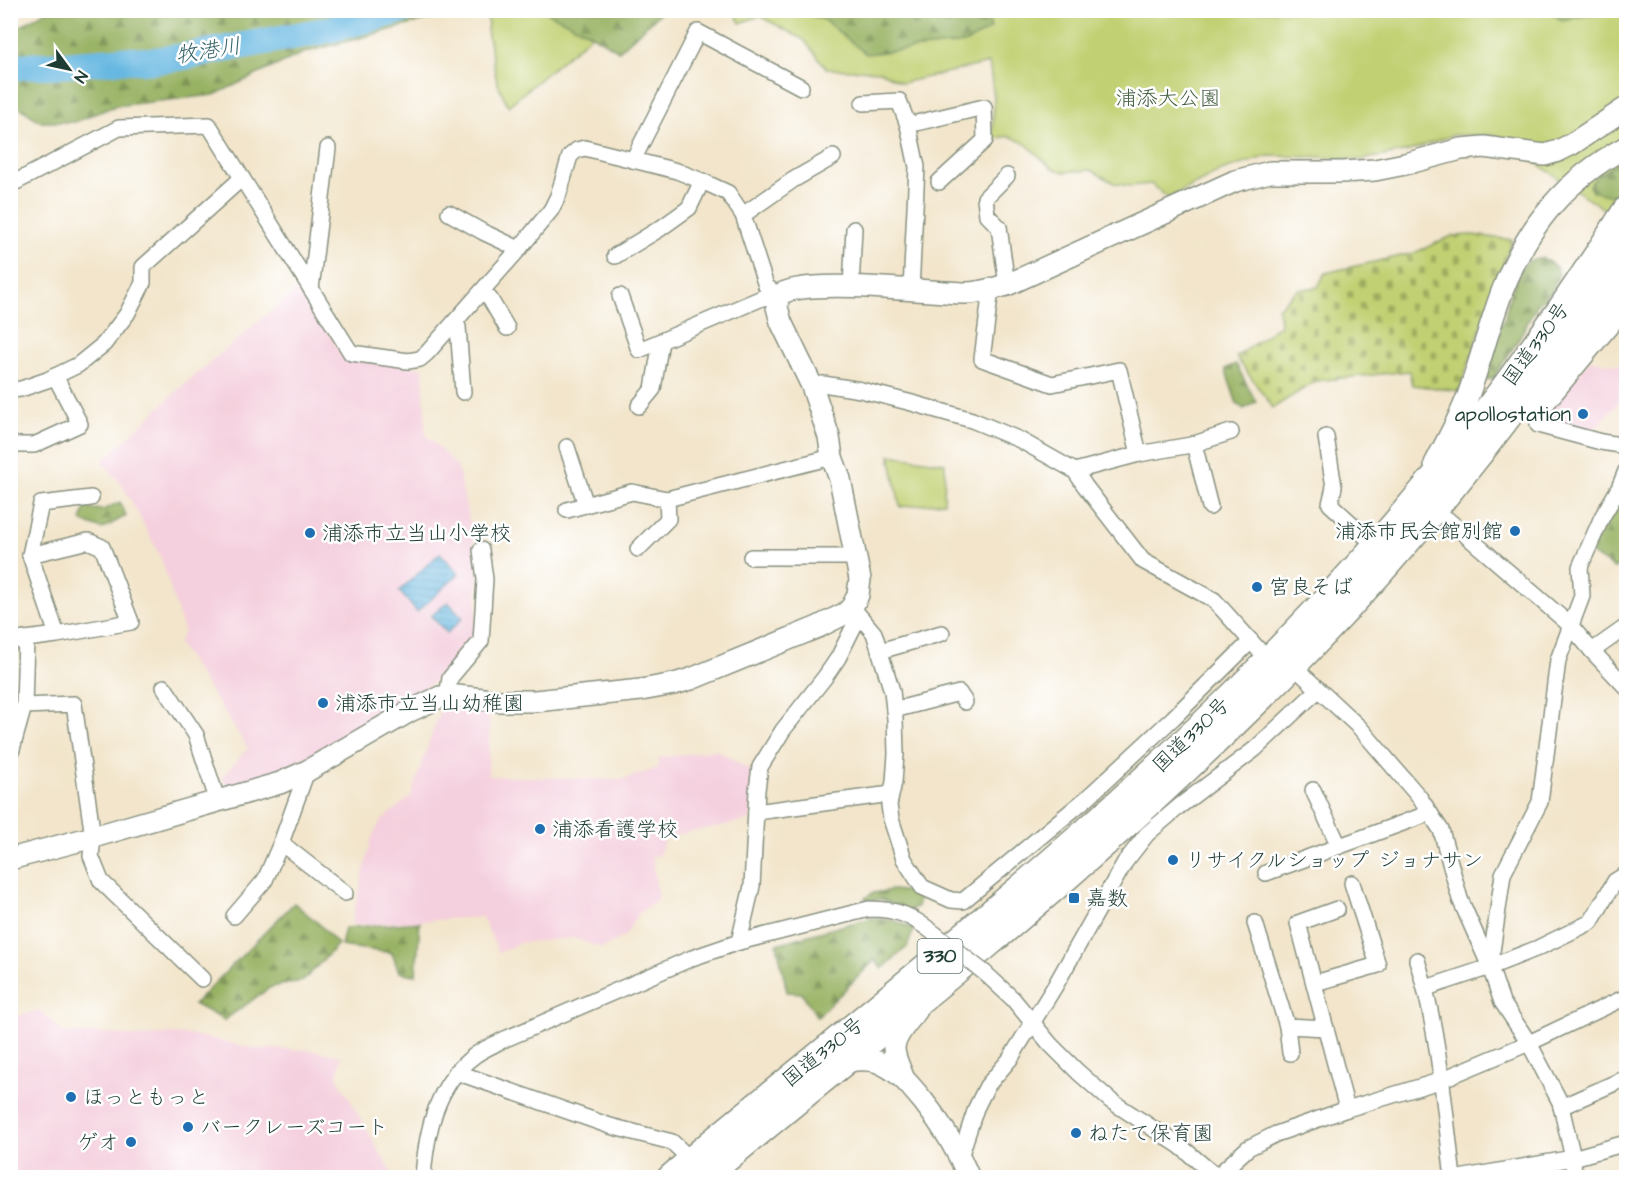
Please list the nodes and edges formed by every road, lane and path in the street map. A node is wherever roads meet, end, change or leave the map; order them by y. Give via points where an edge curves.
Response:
1 (801, 87) dead end
2 (863, 103) dead end
3 (1626, 108) edge
4 (908, 125) junction
5 (1626, 147) edge
6 (328, 148) dead end
7 (833, 157) dead end
8 (633, 160) junction
9 (1007, 176) dead end
10 (242, 178) junction
11 (702, 181) junction
12 (939, 182) dead end
13 (10, 185) edge
14 (1626, 211) edge
15 (449, 213) dead end
16 (743, 215) junction
17 (854, 228) dead end
18 (519, 249) junction
19 (1626, 249) edge
20 (615, 256) dead end
21 (851, 287) junction
22 (999, 287) junction
23 (1626, 288) edge
24 (311, 289) junction
25 (911, 290) junction
26 (482, 291) junction
27 (620, 296) dead end
28 (778, 296) junction
29 (1600, 302) edge
30 (455, 322) junction
31 (507, 328) dead end
32 (661, 341) junction
33 (55, 376) junction
34 (812, 386) junction
35 (10, 390) edge
36 (463, 392) dead end
37 (639, 406) dead end
38 (1538, 425) dead end
39 (1231, 432) dead end
40 (1326, 437) dead end
41 (1194, 444) junction
42 (10, 445) edge
43 (1626, 446) edge
44 (567, 447) dead end
45 (1139, 454) junction
46 (832, 457) junction
47 (1075, 471) junction
48 (1626, 471) edge
49 (1430, 482) junction
50 (91, 498) dead end
51 (667, 499) junction
52 (586, 505) junction
53 (1210, 507) dead end
54 (567, 510) dead end
55 (1447, 519) junction
56 (1376, 546) junction
57 (638, 549) dead end
58 (481, 550) dead end
59 (30, 555) junction
60 (751, 557) dead end
61 (856, 557) junction
62 (852, 607) junction
63 (1570, 626) junction
64 (1626, 627) edge
65 (942, 633) dead end
66 (57, 635) junction
67 (18, 640) edge
68 (1260, 650) junction
69 (880, 651) junction
70 (1592, 651) junction
71 (1311, 682) junction
72 (164, 687) dead end
73 (1626, 687) edge
74 (447, 696) junction
75 (965, 702) dead end
76 (24, 706) junction
77 (894, 710) junction
78 (1228, 729) junction
79 (10, 756) edge
80 (307, 771) junction
81 (1313, 790) dead end
82 (891, 794) junction
83 (218, 802) junction
84 (756, 812) junction
85 (1430, 813) junction
86 (93, 837) junction
87 (281, 843) junction
88 (1339, 846) junction
89 (10, 859) edge
90 (1266, 873) dead end
91 (1626, 874) edge
92 (1352, 883) dead end
93 (345, 893) dead end
94 (1337, 909) dead end
95 (234, 916) dead end
96 (1255, 923) dead end
97 (740, 942) junction
98 (1417, 960) dead end
99 (1490, 967) junction
100 (949, 976) junction
101 (202, 979) dead end
102 (1314, 983) junction
103 (1426, 988) junction
104 (1626, 997) edge
105 (1033, 1022) junction
106 (1287, 1026) junction
107 (1326, 1028) junction
108 (1529, 1043) junction
109 (1290, 1053) dead end
110 (846, 1061) junction
111 (456, 1072) junction
112 (903, 1077) junction
113 (1626, 1078) edge
114 (1441, 1080) junction
115 (1561, 1107) junction
116 (1347, 1108) junction
117 (1626, 1143) edge
118 (960, 1157) junction
119 (1572, 1158) junction
120 (701, 1165) edge
121 (1217, 1177) edge
122 (423, 1178) edge
123 (661, 1178) edge
124 (969, 1178) edge
125 (1453, 1178) edge
126 (1460, 1178) edge
127 (1574, 1178) edge

1 - 8 street via 698,32
2 - 4 street via 899,100
3 - 22 street via 1558,152 1461,149 1375,170 1270,172 1235,181
4 - 12 street via 984,107 985,140
4 - 25 street via 917,167
5 - 49 street via 1583,175 1533,228 1503,290 1470,391
6 - 24 street
7 - 16 street
8 - 11 street
8 - 18 street via 585,148 577,150 570,156 551,210
9 - 22 street via 985,198 987,215 999,227
10 - 13 street via 209,125 119,128
10 - 24 street
10 - 33 street via 143,267 143,283 127,314 104,344 78,365
11 - 16 street via 728,193
11 - 20 street via 689,208
14 - 29 highway, 国道330号 / 330
15 - 18 street
16 - 28 street via 766,286
17 - 21 street
18 - 26 street
19 - 29 highway, 国道330号 / 330
21 - 25 street
21 - 28 street via 807,287
22 - 25 street via 969,293
22 - 45 street via 982,359 1052,384 1119,370
23 - 29 highway, 330
24 - 30 street via 351,352 408,361 420,358
26 - 30 street
26 - 31 street
27 - 32 street via 641,356
28 - 32 street via 762,298
28 - 34 street via 781,322
29 - 49 highway, 国道330号 / 330 via 1489,408
29 - 55 highway via 1548,393
29 - 78 highway, 国道330号 / 330 via 1376,576
30 - 36 street
32 - 37 street via 653,389
33 - 35 street
33 - 42 street via 80,424 34,445
34 - 46 street
34 - 47 street via 861,390 972,420 1020,440
38 - 43 street
39 - 41 street
40 - 56 street via 1334,487 1330,504
41 - 45 street
41 - 53 street
44 - 52 street
45 - 47 street
46 - 51 street
46 - 61 street
47 - 68 street via 1143,561 1214,600
48 - 63 street via 1580,567 1582,596
49 - 56 highway, 国道330号 / 330
50 - 59 street via 41,504
51 - 52 street via 632,492
51 - 57 street via 668,519
52 - 54 street
55 - 63 street
55 - 71 highway via 1349,629
56 - 68 highway, 国道330号 / 330 via 1320,608
58 - 74 street via 485,579 481,640 450,678
59 - 66 street
59 - 66 street via 88,541 102,547 130,622
60 - 61 street
61 - 62 street via 860,586
62 - 69 street via 874,633
62 - 74 street via 818,627 674,684 535,701
62 - 84 street via 855,624 838,658 760,767
63 - 70 street
63 - 99 street via 1558,660 1540,802 1503,874
64 - 70 street
65 - 69 street
66 - 67 street
67 - 76 street
68 - 82 street via 1173,718 1087,798 963,901 922,887 904,859 891,819
68 - 120 highway, 国道330号 / 330 via 1162,763
69 - 77 street
70 - 73 street
71 - 78 highway
71 - 85 street via 1360,728
71 - 105 street via 1256,750 1147,834 1125,862
72 - 83 street via 196,735
74 - 80 street via 410,711
75 - 77 street via 959,693
76 - 79 street
76 - 86 street via 74,704
77 - 82 street via 896,754
78 - 100 highway, 国道330号 / 330 via 1089,857
80 - 83 street
80 - 87 street
81 - 88 street
82 - 84 street
83 - 86 street
84 - 97 street via 752,886
85 - 88 street
85 - 99 street via 1441,830 1460,899
86 - 89 street
86 - 101 street via 92,856 101,881
87 - 93 street
87 - 95 street via 265,880
88 - 90 street
91 - 99 street via 1615,881 1590,922
92 - 102 street via 1378,965
94 - 102 street via 1298,923
96 - 106 street
97 - 105 street, bridge via 869,909 901,912 985,973
97 - 111 street via 692,958 503,1040 475,1055
98 - 103 street
99 - 103 street
99 - 108 street via 1502,1002
100 - 110 highway, 国道330号 / 330
100 - 112 street via 898,1038 894,1048
102 - 107 street
103 - 114 street
104 - 108 street
105 - 118 street via 987,1086
105 - 121 street via 1058,1052 1111,1101 1180,1146
106 - 107 street
106 - 109 street
107 - 116 street
108 - 114 street
108 - 115 street
110 - 112 street via 876,1061
110 - 120 highway, 国道330号 / 330
111 - 120 street via 610,1126 672,1142
111 - 122 street via 431,1120
112 - 118 street via 952,1139
113 - 115 street
114 - 116 street
114 - 125 street
115 - 119 street
116 - 121 street via 1248,1148
117 - 119 street
118 - 124 street
119 - 126 street
119 - 127 street
120 - 123 highway

